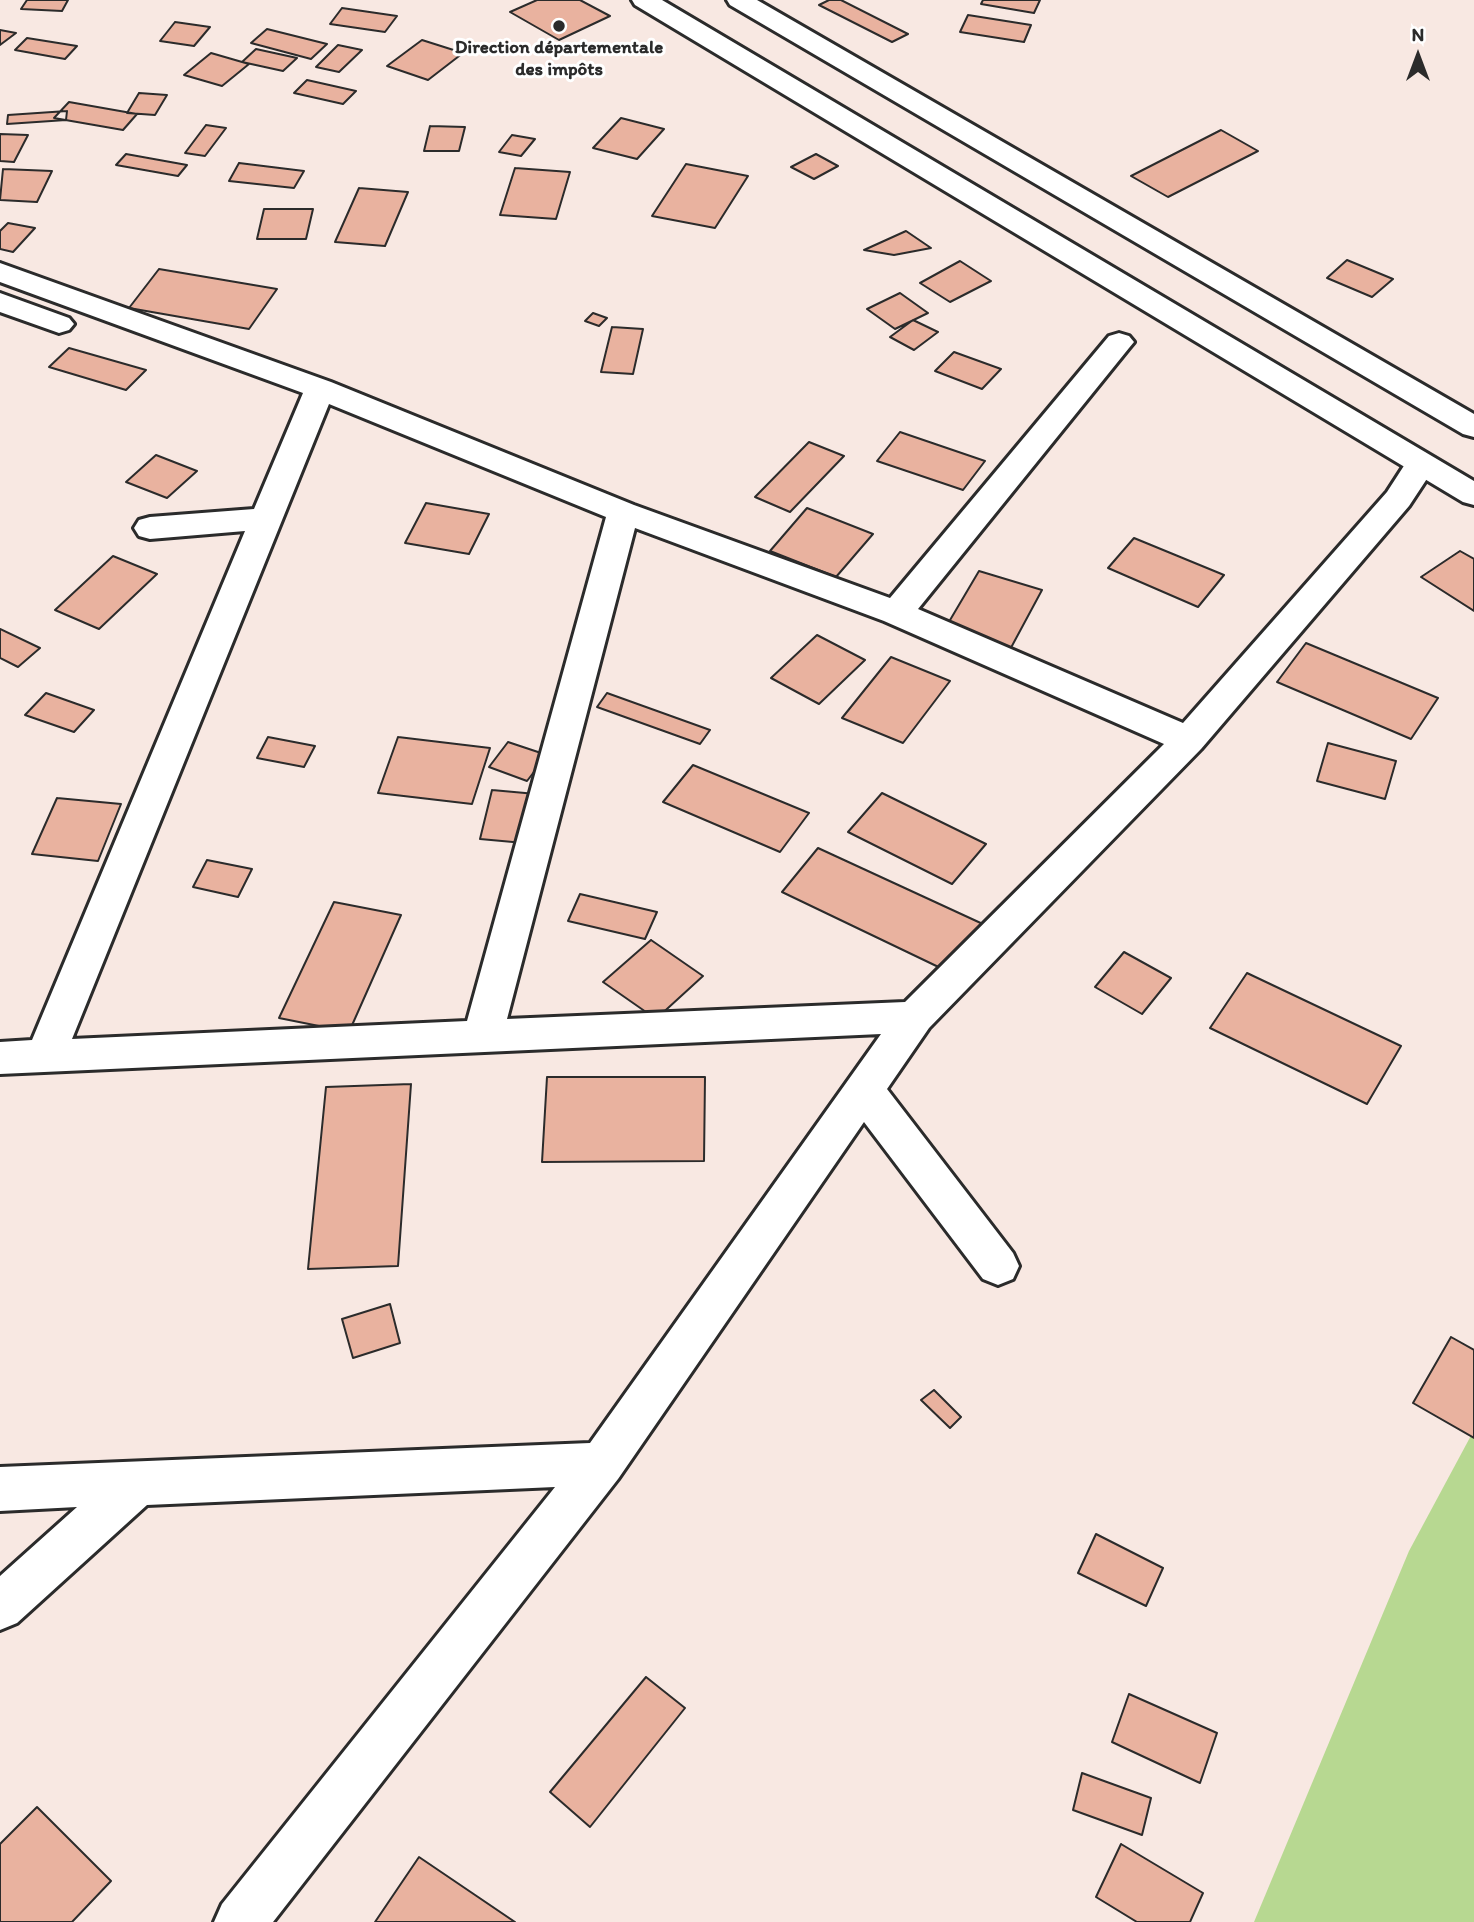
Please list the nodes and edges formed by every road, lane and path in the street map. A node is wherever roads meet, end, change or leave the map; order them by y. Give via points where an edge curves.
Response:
1 (644, 0) edge
2 (739, 0) edge
3 (1, 281) edge
4 (58, 324) dead end
5 (1119, 342) dead end
6 (320, 389) junction
7 (1474, 427) edge
8 (1420, 465) junction
9 (1474, 495) edge
10 (623, 512) junction
11 (267, 519) junction
12 (150, 528) dead end
13 (896, 613) junction
14 (1189, 740) junction
15 (915, 1017) junction
16 (483, 1036) junction
17 (45, 1056) junction
18 (0, 1058) edge
19 (863, 1089) junction
20 (998, 1266) dead end
21 (602, 1464) junction
22 (138, 1483) junction
23 (0, 1489) edge
24 (0, 1606) edge
25 (240, 1922) edge

1 - 8 main road
2 - 7 main road
3 - 4 main road
3 - 6 main road
5 - 13 main road
6 - 10 main road
6 - 11 main road
8 - 9 main road
8 - 14 main road via 1398,499
10 - 13 main road
10 - 16 main road
11 - 12 main road
11 - 17 main road
13 - 14 main road
14 - 15 main road
15 - 16 main road
15 - 19 main road
16 - 17 main road
17 - 18 main road
19 - 20 main road
19 - 21 main road
21 - 22 main road
21 - 25 main road
22 - 23 main road
22 - 24 main road

